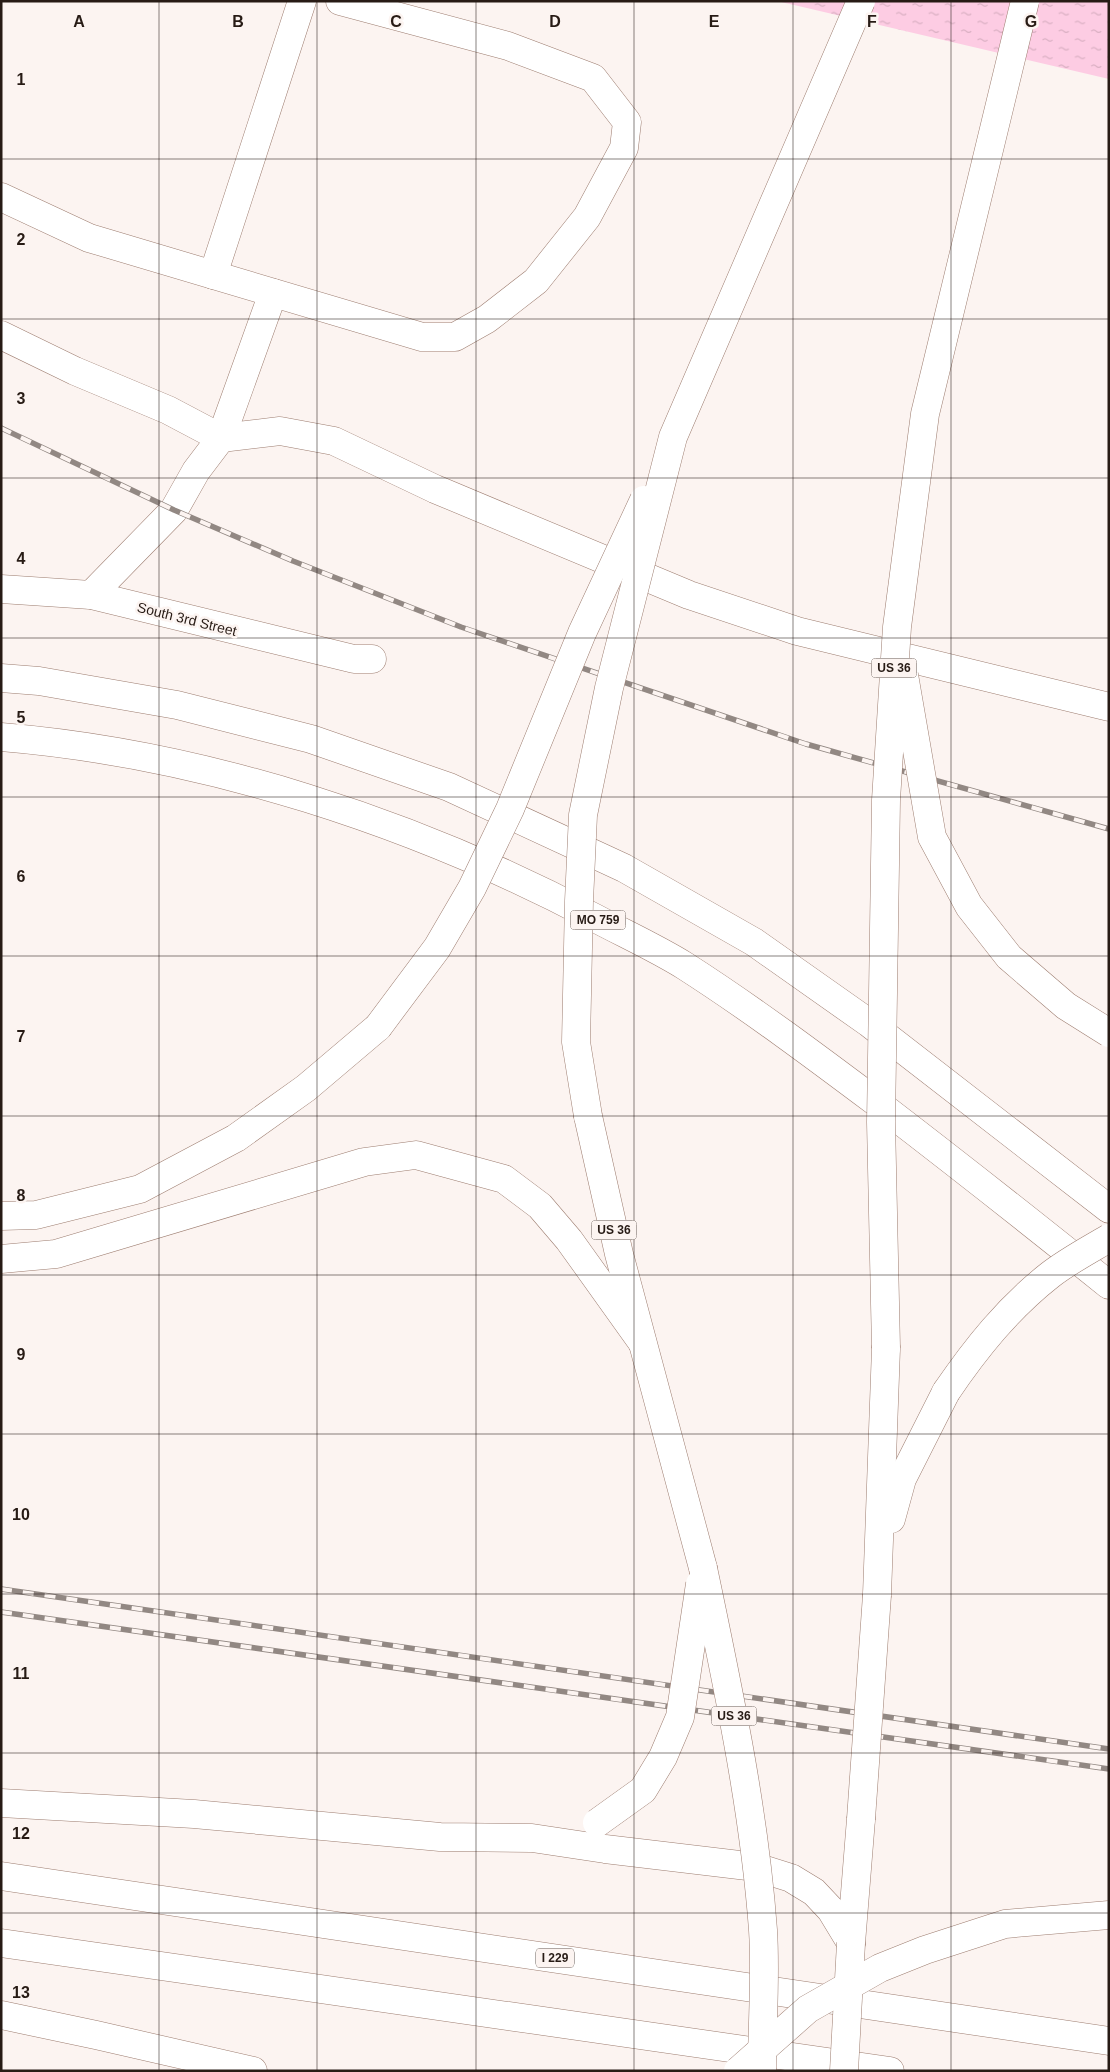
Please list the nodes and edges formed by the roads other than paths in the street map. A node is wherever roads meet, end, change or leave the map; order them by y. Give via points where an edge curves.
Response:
1 (302, 1) edge
2 (340, 1) edge
3 (861, 1) edge
4 (1025, 1) edge
5 (1, 197) edge
6 (213, 275) junction
7 (273, 293) junction
8 (1, 335) edge
9 (221, 438) junction
10 (673, 438) junction
11 (1, 589) edge
12 (91, 595) junction
13 (896, 627) junction
14 (372, 659) dead end
15 (1, 678) edge
16 (1109, 707) edge
17 (1, 737) edge
18 (1109, 1033) edge
19 (1109, 1209) edge
20 (1, 1216) edge
21 (1109, 1238) edge
22 (1, 1258) edge
23 (1109, 1284) edge
24 (642, 1342) junction
25 (879, 1559) junction
26 (703, 1568) junction
27 (1, 1803) edge
28 (532, 1838) junction
29 (756, 1867) junction
30 (1, 1876) edge
31 (1109, 1915) edge
32 (1, 1943) edge
33 (852, 1943) junction
34 (1, 2015) edge
35 (1109, 2040) edge
36 (253, 2071) edge
37 (738, 2071) edge
38 (762, 2071) edge
39 (844, 2071) edge
40 (890, 2071) edge

1 - 6 main road
2 - 7 main road via 508,46 592,78 628,122 624,148 587,217 536,280 487,319 455,337 422,337
3 - 10 main road, US 36, bridge
4 - 13 main road, US 36, bridge via 925,414
5 - 6 main road via 89,238
6 - 7 main road
7 - 9 main road
8 - 9 main road via 75,371 168,410
9 - 12 main road via 196,471 174,510
9 - 16 main road via 280,431 334,441 435,489 689,595 797,631
10 - 20 main road, bridge via 582,633 510,809 472,888 437,948 378,1027 306,1088 236,1138 140,1189 36,1215
10 - 24 main road, US 36, bridge via 609,688 583,815 579,901 576,1042 588,1116
11 - 12 main road, South 3rd Street
12 - 14 main road, South 3rd Street via 354,659
13 - 18 main road, bridge via 932,837 969,906 1009,957 1066,1006
13 - 25 main road, US 36, bridge via 886,800 881,1112 886,1348
15 - 19 main road via 39,681 177,705 311,739 449,787 624,868 754,942 869,1023
17 - 23 main road, MO 759 via 140,755 266,787 394,827 541,890 682,964 805,1048
21 - 25 main road, bridge via 1051,1275 1003,1318 974,1351 946,1392 902,1479
22 - 24 main road via 56,1254 364,1162 416,1155 504,1179 540,1206 569,1240
24 - 26 main road, US 36
25 - 33 main road, US 36, bridge
26 - 28 main road, bridge via 680,1717 663,1757 643,1790 597,1823
26 - 29 main road, US 36, bridge via 741,1754
27 - 28 main road via 194,1814 440,1836
28 - 29 main road
29 - 33 main road via 791,1878 814,1892 831,1910
29 - 38 main road, US 36, bridge via 763,1932
30 - 35 main road, I 229
31 - 37 main road, bridge via 1004,1924 880,1968 808,2009
32 - 40 main road
33 - 39 main road, US 36, bridge
34 - 36 main road

